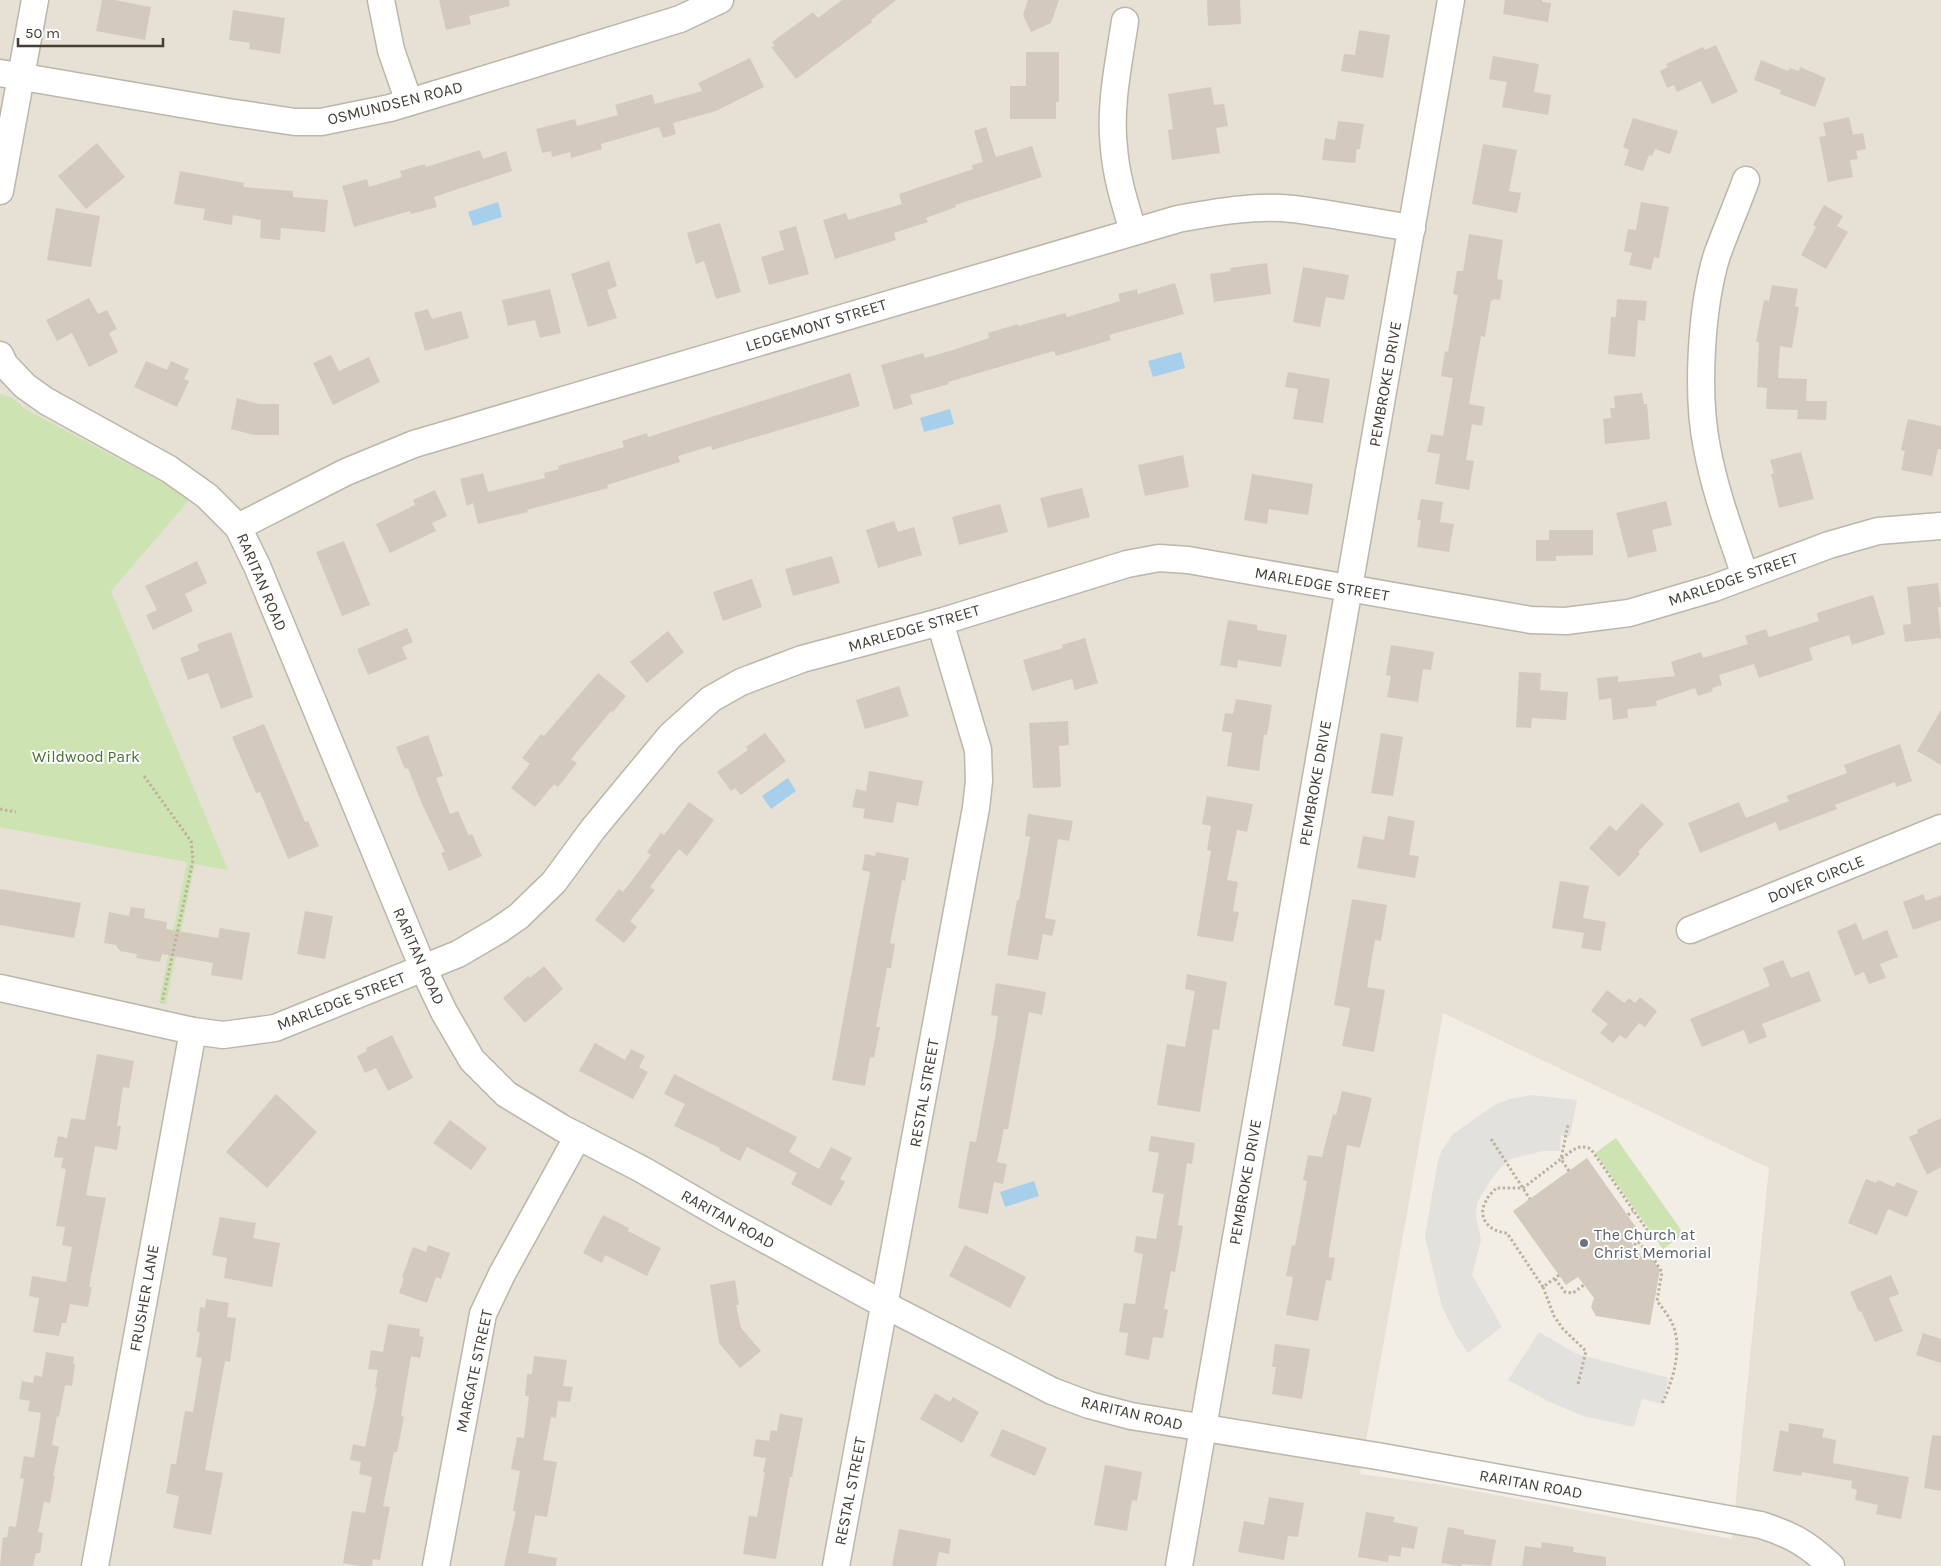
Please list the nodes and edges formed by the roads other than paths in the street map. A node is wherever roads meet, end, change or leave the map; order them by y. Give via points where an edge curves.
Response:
1 (35, 0) edge
2 (381, 0) edge
3 (720, 0) edge
4 (1451, 0) edge
5 (1125, 21) dead end
6 (11, 74) edge
7 (408, 102) junction
8 (1746, 180) dead end
9 (0, 191) edge
10 (1412, 228) junction
11 (1133, 231) junction
12 (2, 363) edge
13 (1941, 526) edge
14 (238, 527) junction
15 (1745, 576) junction
16 (1349, 588) junction
17 (940, 622) junction
18 (1941, 828) edge
19 (1690, 930) dead end
20 (423, 968) junction
21 (0, 988) edge
22 (193, 1031) junction
23 (578, 1136) junction
24 (885, 1305) junction
25 (1202, 1429) junction
26 (95, 1566) edge
27 (436, 1566) edge
28 (836, 1566) edge
29 (1179, 1566) edge
30 (1831, 1566) edge

1 - 6 street
2 - 7 street via 391,50
3 - 7 street, OSMUNDSEN ROAD via 680,20
4 - 10 street, PEMBROKE DRIVE
5 - 11 street via 1114,101 1114,148
6 - 7 street, OSMUNDSEN ROAD via 296,122 345,118
6 - 9 street
8 - 15 street via 1717,256 1703,338 1702,375 1706,446
10 - 11 street, LEDGEMONT STREET via 1292,209 1248,209 1178,219
10 - 16 street, PEMBROKE DRIVE
11 - 14 street, LEDGEMONT STREET via 414,444 346,472
12 - 14 street, RARITAN ROAD via 46,401 169,469 207,496
13 - 15 street, MARLEDGE STREET via 1878,531
14 - 20 street, RARITAN ROAD
15 - 16 street, MARLEDGE STREET via 1629,613 1566,621 1531,620
16 - 17 street, MARLEDGE STREET via 1188,560 1159,558 1127,564
16 - 25 street, PEMBROKE DRIVE
17 - 20 street, MARLEDGE STREET via 802,659 741,682 711,700 670,736 554,882 519,916 458,954
17 - 24 street, RESTAL STREET via 978,750 979,781
18 - 19 street, DOVER CIRCLE
20 - 22 street, MARLEDGE STREET via 275,1028 223,1035
20 - 23 street, RARITAN ROAD via 472,1060 506,1094
21 - 22 street, MARLEDGE STREET
22 - 26 street, FRUSHER LANE
23 - 24 street, RARITAN ROAD
23 - 27 street, MARGATE STREET via 483,1314
24 - 25 street, RARITAN ROAD via 1052,1391 1131,1416
24 - 28 street, RESTAL STREET
25 - 29 street, PEMBROKE DRIVE
25 - 30 street, RARITAN ROAD via 1412,1462 1762,1525 1789,1534

